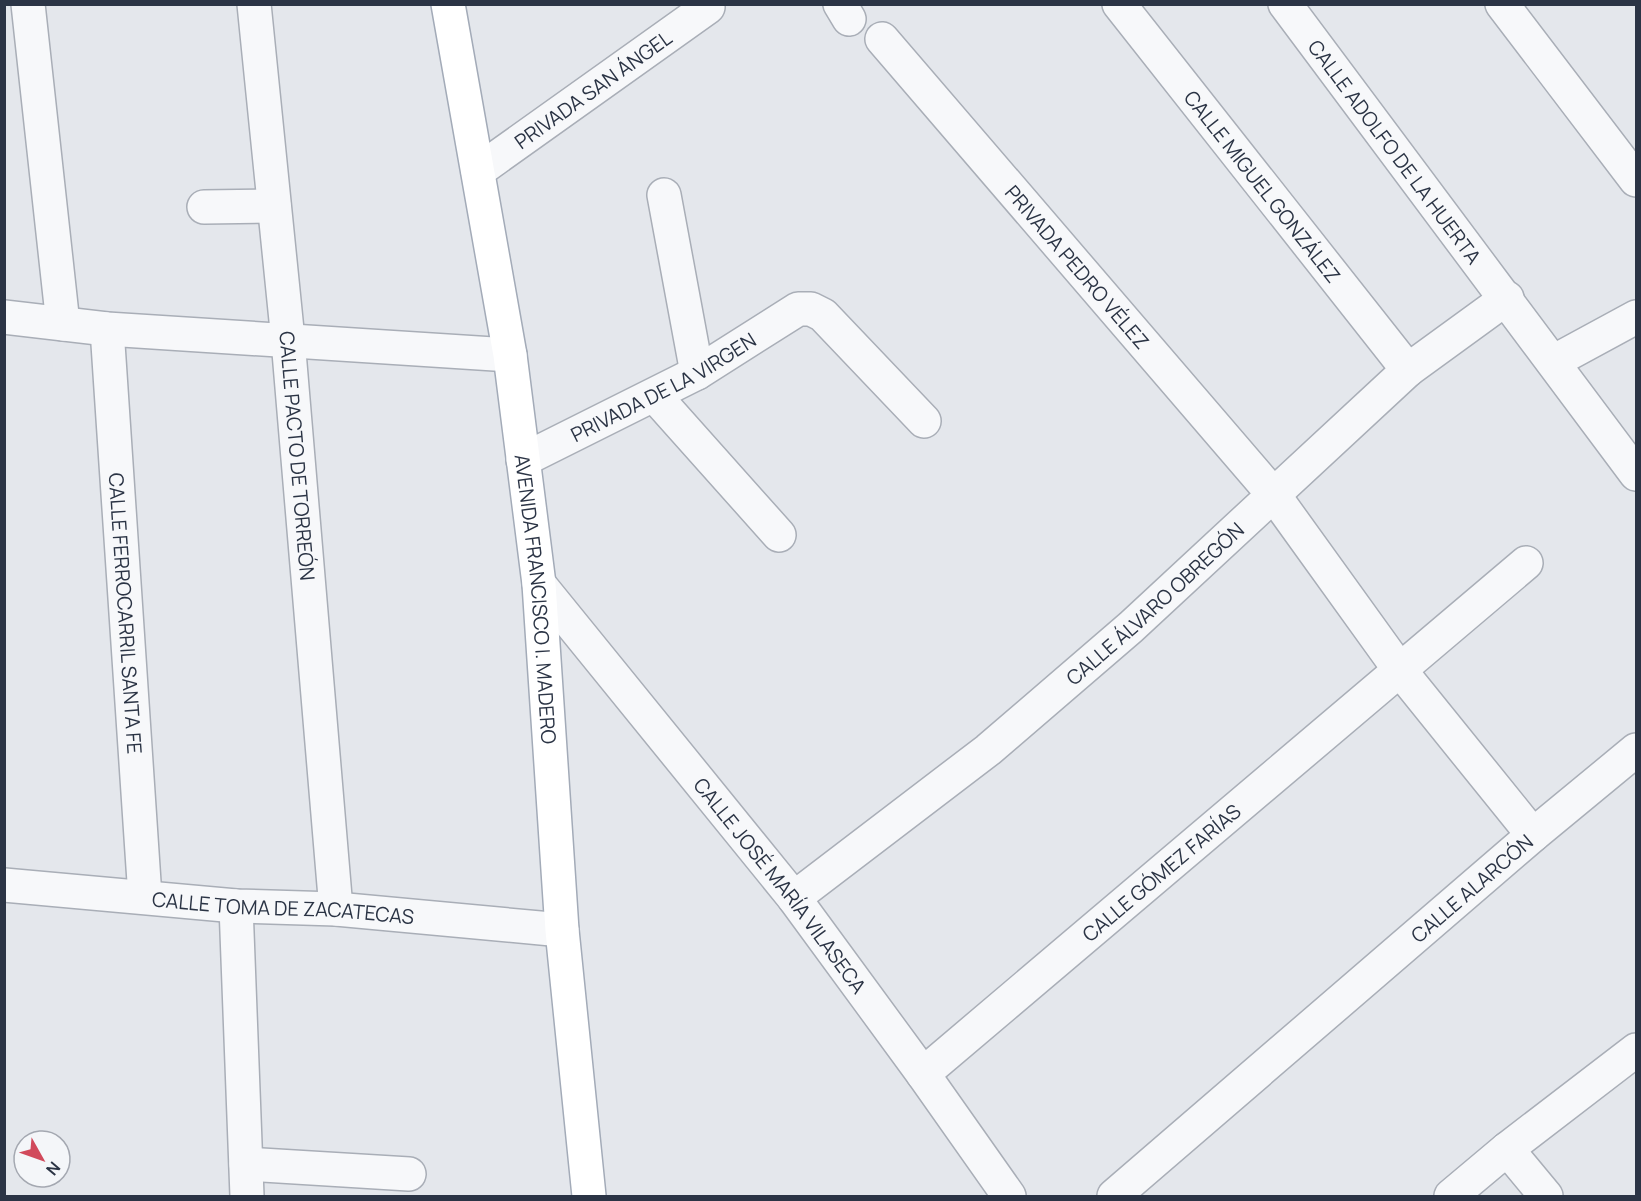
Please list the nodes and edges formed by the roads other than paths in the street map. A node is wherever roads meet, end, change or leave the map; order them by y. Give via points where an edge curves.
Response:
1 (28, 4) edge
2 (254, 4) edge
3 (448, 4) edge
4 (1119, 4) edge
5 (1285, 4) edge
6 (1502, 4) edge
7 (708, 7) dead end
8 (882, 39) dead end
9 (478, 171) junction
10 (1636, 180) edge
11 (664, 195) dead end
12 (274, 206) junction
13 (204, 207) dead end
14 (1507, 298) junction
15 (4, 317) edge
16 (1636, 317) edge
17 (63, 324) junction
18 (107, 329) junction
19 (288, 340) junction
20 (510, 355) junction
21 (1553, 362) junction
22 (1408, 370) junction
23 (697, 373) junction
24 (655, 396) junction
25 (924, 421) dead end
26 (523, 460) junction
27 (1636, 474) edge
28 (1273, 494) junction
29 (780, 535) dead end
30 (1526, 562) dead end
31 (539, 584) junction
32 (1399, 669) junction
33 (1636, 750) edge
34 (1533, 835) junction
35 (4, 885) edge
36 (145, 897) junction
37 (794, 898) junction
38 (236, 906) junction
39 (336, 909) junction
40 (562, 930) junction
41 (1636, 1050) edge
42 (923, 1074) junction
43 (1507, 1149) junction
44 (246, 1164) junction
45 (409, 1174) dead end
46 (247, 1197) edge
47 (589, 1197) edge
48 (1009, 1197) edge
49 (1114, 1197) edge
50 (1451, 1197) edge
51 (1546, 1197) edge

1 - 17 street
2 - 12 street, CALLE PACTO DE TORREÓN
3 - 9 main road, AVENIDA FRANCISCO I. MADERO
4 - 22 street, CALLE MIGUEL GONZÁLEZ
5 - 14 street, CALLE ADOLFO DE LA HUERTA
6 - 10 street
7 - 9 street, PRIVADA SAN ÁNGEL
8 - 28 street, PRIVADA PEDRO VÉLEZ
9 - 20 main road, AVENIDA FRANCISCO I. MADERO
11 - 23 street
12 - 13 street
12 - 19 street, CALLE PACTO DE TORREÓN
14 - 21 street, CALLE ADOLFO DE LA HUERTA
14 - 22 street, CALLE ÁLVARO OBREGÓN
15 - 17 street
16 - 21 street
17 - 18 street
18 - 19 street
18 - 36 street, CALLE FERROCARRIL SANTA FE
19 - 20 street
19 - 39 street, CALLE PACTO DE TORREÓN
20 - 26 main road, AVENIDA FRANCISCO I. MADERO
21 - 27 street, CALLE ADOLFO DE LA HUERTA
22 - 28 street, CALLE ÁLVARO OBREGÓN
23 - 24 street, PRIVADA DE LA VIRGEN
23 - 25 street, PRIVADA DE LA VIRGEN via 798,309 811,309 823,315
24 - 26 street, PRIVADA DE LA VIRGEN
24 - 29 street
26 - 31 main road, AVENIDA FRANCISCO I. MADERO
28 - 32 street, CALLE ALARCÓN
28 - 37 street, CALLE ÁLVARO OBREGÓN via 1131,627 988,750
30 - 32 street, CALLE GÓMEZ FARÍAS
31 - 37 street, CALLE JOSÉ MARÍA VILASECA
31 - 40 main road, AVENIDA FRANCISCO I. MADERO
32 - 34 street, CALLE ALARCÓN
32 - 42 street, CALLE GÓMEZ FARÍAS
33 - 34 street
34 - 49 street, CALLE ALARCÓN
35 - 36 street, CALLE TOMA DE ZACATECAS
36 - 38 street, CALLE TOMA DE ZACATECAS
37 - 42 street, CALLE JOSÉ MARÍA VILASECA
38 - 39 street, CALLE TOMA DE ZACATECAS
38 - 44 street
39 - 40 street, CALLE TOMA DE ZACATECAS
40 - 47 main road, AVENIDA FRANCISCO I. MADERO
41 - 43 street
42 - 48 street, CALLE JOSÉ MARÍA VILASECA
43 - 50 street
43 - 51 street
44 - 45 street
44 - 46 street

